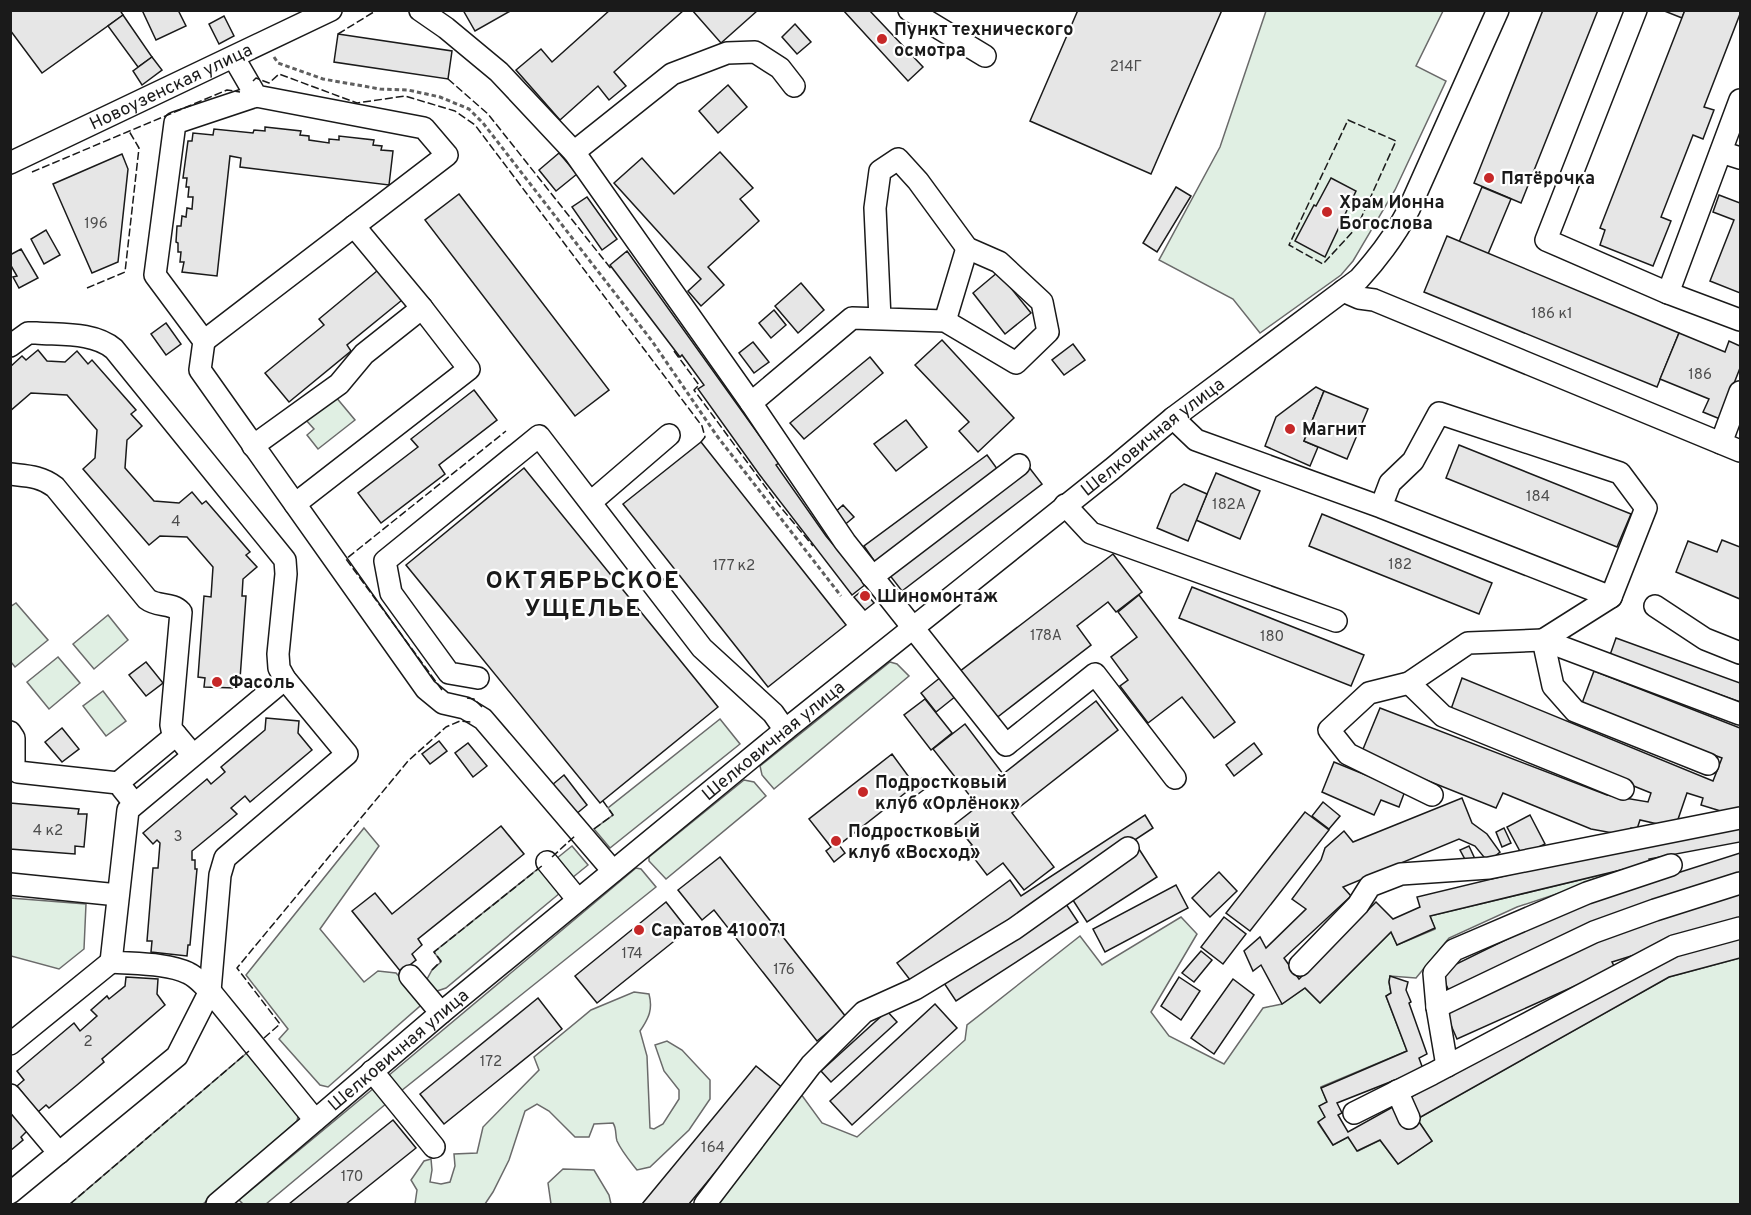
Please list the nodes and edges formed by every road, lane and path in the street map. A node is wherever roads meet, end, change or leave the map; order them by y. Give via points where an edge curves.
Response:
1 (331, 10) edge
2 (420, 10) edge
3 (909, 10) edge
4 (1498, 10) edge
5 (1636, 10) edge
6 (264, 43) junction
7 (985, 56) dead end
8 (234, 58) junction
9 (794, 86) dead end
10 (256, 96) junction
11 (1740, 100) edge
12 (574, 152) junction
13 (1731, 155) edge
14 (10, 163) edge
15 (354, 226) junction
16 (967, 248) junction
17 (1343, 291) junction
18 (1668, 293) junction
19 (422, 308) junction
20 (880, 319) junction
21 (1740, 320) edge
22 (945, 321) junction
23 (204, 341) junction
24 (10, 346) edge
25 (1740, 392) edge
26 (751, 403) junction
27 (1173, 418) junction
28 (669, 435) dead end
29 (1720, 443) junction
30 (253, 446) junction
31 (1740, 451) edge
32 (1019, 465) dead end
33 (10, 474) edge
34 (591, 502) junction
35 (295, 504) junction
36 (1065, 505) junction
37 (1381, 507) junction
38 (872, 577) junction
39 (841, 596) dead end
40 (1611, 597) junction
41 (1655, 606) dead end
42 (1336, 621) dead end
43 (912, 627) junction
44 (1543, 640) junction
45 (1740, 653) edge
46 (478, 678) dead end
47 (285, 679) junction
48 (1409, 683) junction
49 (1740, 714) edge
50 (786, 730) junction
51 (10, 732) edge
52 (176, 735) junction
53 (193, 755) junction
54 (1708, 765) dead end
55 (1175, 778) dead end
56 (118, 783) junction
57 (1623, 789) dead end
58 (1432, 795) dead end
59 (134, 803) junction
60 (1740, 818) edge
61 (1128, 848) dead end
62 (547, 862) dead end
63 (1671, 865) dead end
64 (613, 871) junction
65 (1740, 883) edge
66 (10, 884) edge
67 (118, 895) junction
68 (578, 900) junction
69 (1740, 928) edge
70 (111, 962) junction
71 (1300, 965) dead end
72 (410, 976) dead end
73 (210, 991) junction
74 (1437, 1007) junction
75 (441, 1013) junction
76 (10, 1044) edge
77 (1446, 1066) junction
78 (372, 1071) junction
79 (1397, 1091) junction
80 (10, 1095) edge
81 (1354, 1113) dead end
82 (1409, 1118) dead end
83 (315, 1120) junction
84 (434, 1147) dead end
85 (58, 1153) junction
86 (10, 1193) edge
87 (226, 1202) edge
88 (705, 1204) edge

1 - 6 street, Новоузенская улица
2 - 12 street via 498,72
3 - 7 street
4 - 17 street, Шелковичная улица via 1396,234 1359,279
5 - 18 street via 1546,240
6 - 8 street, Новоузенская улица
6 - 39 path via 278,63 323,79 408,90 469,109 645,332 717,436
8 - 10 street
8 - 14 street, Новоузенская улица
9 - 12 street via 780,69 755,52 727,53 672,74
10 - 15 street via 424,128 447,155
10 - 23 street via 176,123 155,275
11 - 13 street
12 - 26 street
13 - 18 street
15 - 19 street
15 - 23 street
16 - 20 street via 898,159 880,171 874,208
16 - 22 street
16 - 22 street via 999,262 1042,302 1048,332 1016,363
17 - 27 street, Шелковичная улица
17 - 29 street via 1374,300
18 - 21 street
19 - 30 street via 363,354 339,384
19 - 35 street via 469,369
20 - 22 street
20 - 26 street via 852,318
23 - 30 street via 200,370
24 - 47 street via 28,333 36,333 93,338 114,349 285,560 278,654
25 - 29 street
26 - 38 street
27 - 36 street, Шелковичная улица
27 - 37 street via 1196,440
28 - 34 street
29 - 31 street
30 - 35 street
32 - 38 street
33 - 52 street via 36,477 55,486 147,599 181,612 171,725
34 - 46 street via 539,436 386,561 391,593 449,673
34 - 50 street via 702,648 773,712
35 - 64 street via 426,689 443,703 465,708 483,719
36 - 42 street via 1091,533
36 - 43 street, Шелковичная улица
37 - 40 street
37 - 40 street via 1390,483 1413,461 1439,413 1620,473 1646,508
38 - 43 street
40 - 44 street
41 - 45 street via 1705,639
43 - 50 street, Шелковичная улица
43 - 55 street via 1006,745 1095,674
44 - 48 street via 1468,643
44 - 49 street
44 - 54 street via 1553,686 1575,711
47 - 53 street
47 - 73 street via 350,752 225,858 220,875
48 - 57 street via 1443,716
48 - 58 street via 1369,693 1329,730 1348,754
50 - 64 street, Шелковичная улица
51 - 56 street via 14,738 14,768 18,772
52 - 53 street
52 - 56 street
53 - 59 street
56 - 59 street
59 - 67 street via 126,821
60 - 71 street via 1489,868 1401,874 1370,886 1358,905
61 - 88 street via 1014,929 915,989 864,1012 812,1065
62 - 68 street
63 - 74 street via 1587,893 1454,950 1434,973
64 - 68 street, Шелковичная улица
65 - 74 street via 1594,932
66 - 67 street
67 - 70 street
68 - 75 street, Шелковичная улица
69 - 77 street via 1674,946
70 - 73 street via 173,968 188,973
70 - 76 street
72 - 75 street
73 - 83 street
73 - 85 street via 177,1056
74 - 77 street
75 - 78 street, Шелковичная улица
77 - 79 street
78 - 83 street, Шелковичная улица
78 - 84 street
79 - 81 street
79 - 82 street
80 - 85 street
83 - 87 street, Шелковичная улица
85 - 86 street

